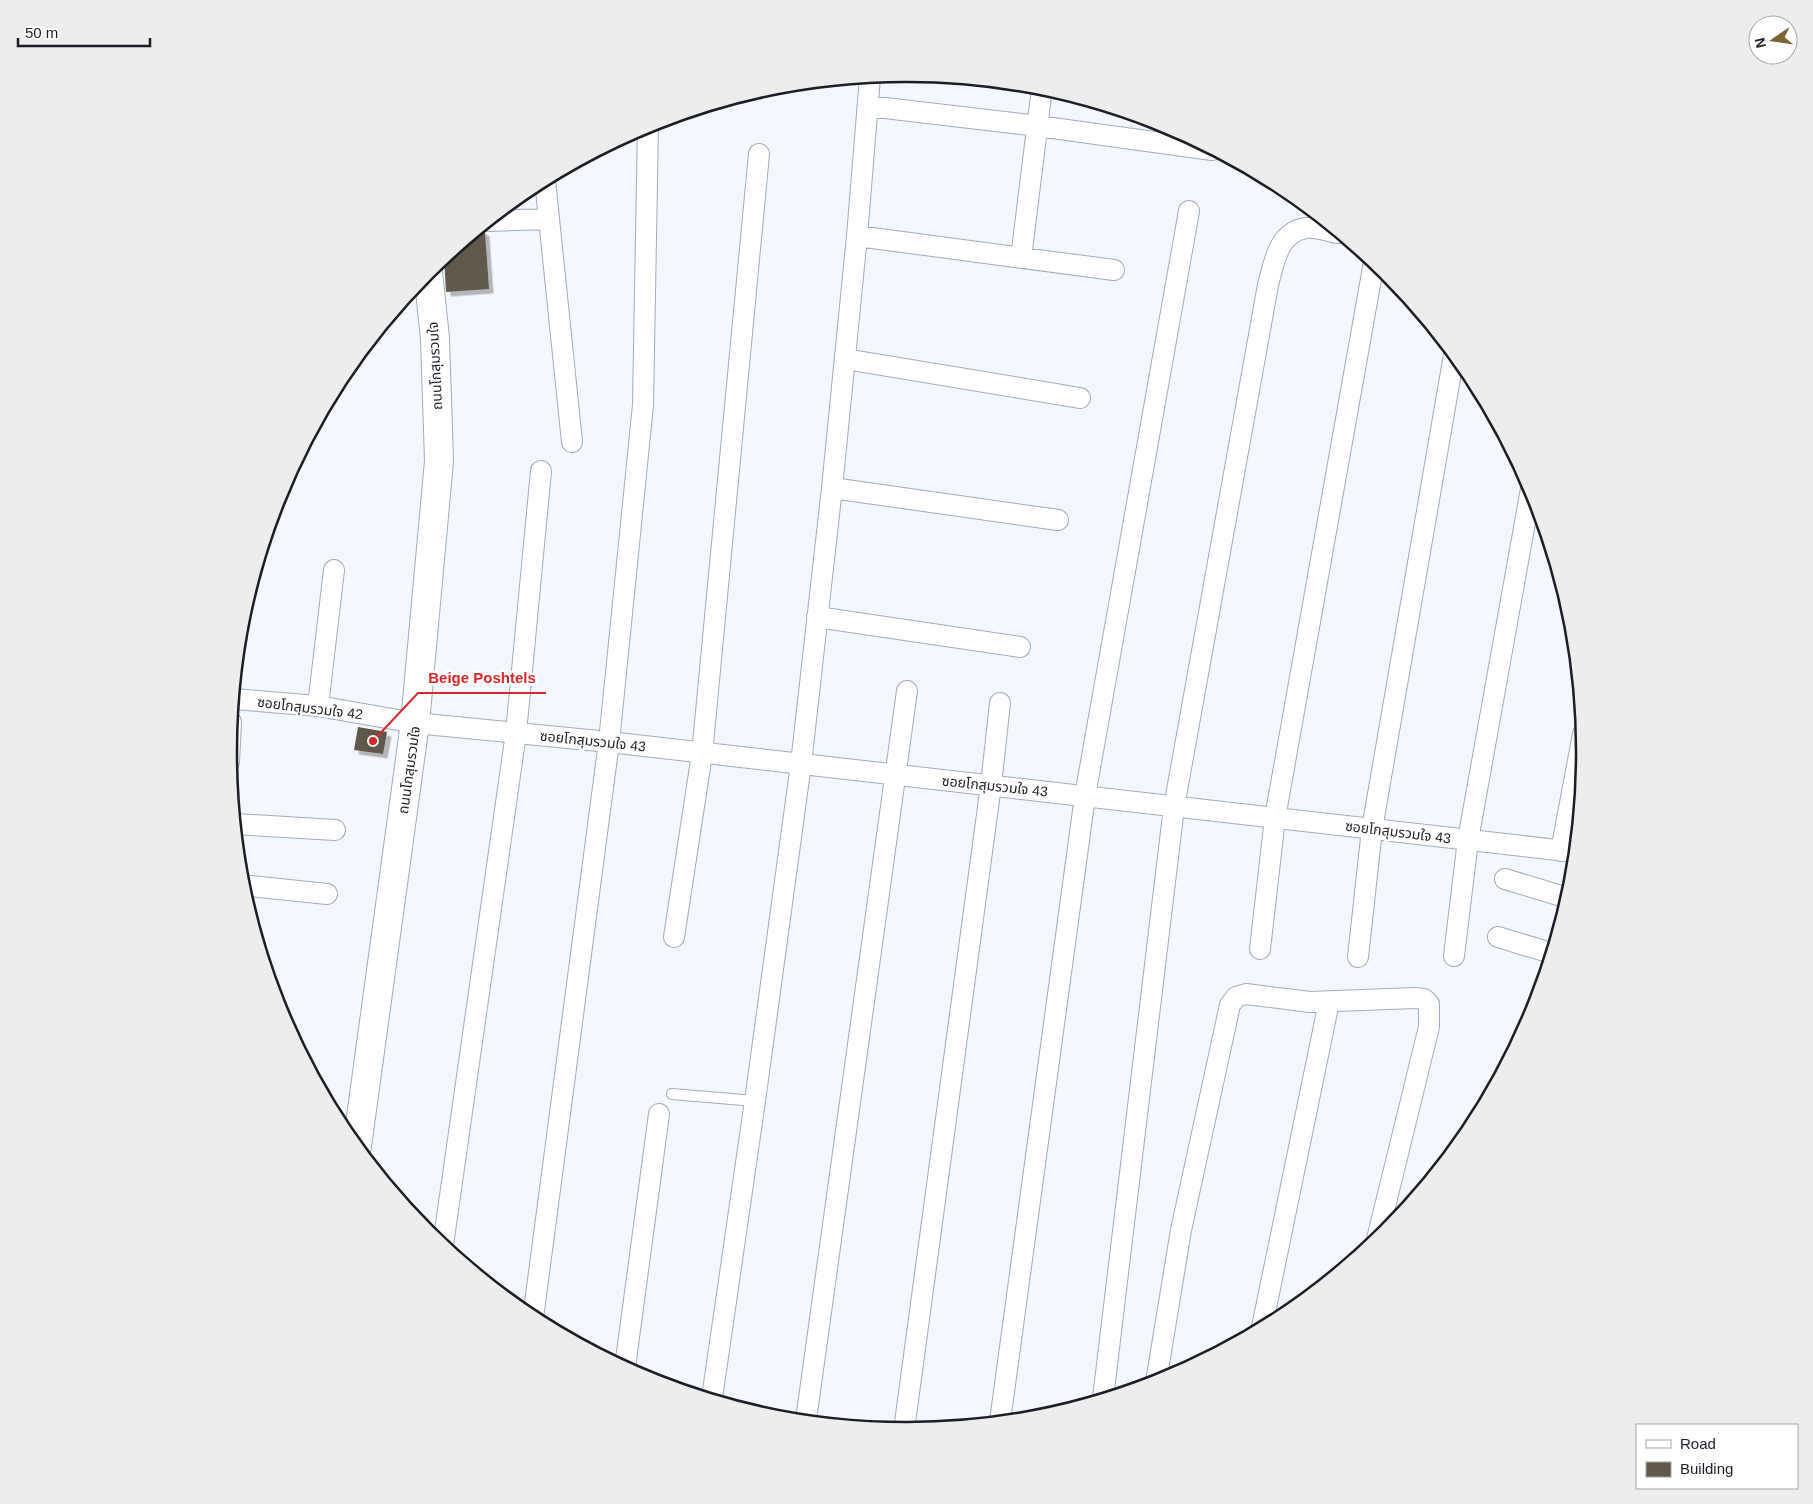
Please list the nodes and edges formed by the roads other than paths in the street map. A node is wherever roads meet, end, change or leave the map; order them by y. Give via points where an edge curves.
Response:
1 (870, 84) edge
2 (1041, 96) edge
3 (868, 106) junction
4 (1038, 126) junction
5 (648, 134) edge
6 (1193, 147) edge
7 (759, 154) dead end
8 (546, 188) edge
9 (1189, 211) dead end
10 (548, 219) junction
11 (499, 221) edge
12 (1326, 231) edge
13 (858, 236) junction
14 (1021, 258) junction
15 (1114, 270) dead end
16 (1372, 272) edge
17 (429, 283) edge
18 (845, 359) junction
19 (1452, 365) edge
20 (1080, 398) dead end
21 (572, 442) dead end
22 (541, 471) dead end
23 (832, 488) junction
24 (1528, 505) edge
25 (1058, 520) dead end
26 (334, 570) dead end
27 (817, 617) junction
28 (1020, 647) dead end
29 (906, 691) dead end
30 (239, 699) edge
31 (1000, 703) dead end
32 (318, 706) junction
33 (415, 723) junction
34 (516, 733) junction
35 (609, 742) junction
36 (702, 754) junction
37 (802, 764) junction
38 (896, 775) junction
39 (991, 786) junction
40 (1085, 796) junction
41 (1574, 800) edge
42 (1174, 807) junction
43 (1275, 818) junction
44 (241, 824) edge
45 (1372, 829) junction
46 (334, 830) dead end
47 (1468, 840) junction
48 (1568, 851) edge
49 (1505, 879) dead end
50 (251, 886) edge
51 (328, 894) dead end
52 (1560, 896) edge
53 (674, 936) dead end
54 (1498, 936) dead end
55 (1260, 949) dead end
56 (1545, 951) edge
57 (1454, 956) dead end
58 (1358, 957) dead end
59 (1329, 1002) junction
60 (672, 1094) dead end
61 (755, 1101) junction
62 (659, 1114) dead end
63 (358, 1136) edge
64 (1380, 1225) edge
65 (444, 1236) edge
66 (534, 1308) edge
67 (1264, 1318) edge
68 (626, 1360) edge
69 (1157, 1373) edge
70 (1104, 1392) edge
71 (713, 1393) edge
72 (807, 1414) edge
73 (1001, 1415) edge
74 (905, 1422) edge

1 - 3 street
2 - 4 street
3 - 4 street
3 - 13 street
4 - 6 street
4 - 14 street
5 - 35 street via 643,405
7 - 36 street
8 - 10 street
9 - 40 street
10 - 11 street
10 - 21 street
12 - 42 street via 1306,228 1285,239 1268,284
13 - 14 street
13 - 18 street
14 - 15 street
16 - 43 street
17 - 33 street, ถนนโกสุมรวมใจ via 435,338 439,461
18 - 20 street
18 - 23 street
19 - 45 street
22 - 34 street
23 - 25 street
23 - 27 street
24 - 47 street
26 - 32 street
27 - 28 street
27 - 37 street
29 - 38 street
30 - 32 street, ซอยโกสุมรวมใจ 42
31 - 39 street
32 - 33 street, ซอยโกสุมรวมใจ 42
33 - 34 street, ซอยโกสุมรวมใจ 43
33 - 63 street, ถนนโกสุมรวมใจ
34 - 35 street, ซอยโกสุมรวมใจ 43
34 - 65 street
35 - 36 street, ซอยโกสุมรวมใจ 43
35 - 66 street
36 - 37 street, ซอยโกสุมรวมใจ 43
36 - 53 street
37 - 38 street, ซอยโกสุมรวมใจ 43
37 - 61 street
38 - 39 street, ซอยโกสุมรวมใจ 43
38 - 72 street
39 - 40 street, ซอยโกสุมรวมใจ 43
39 - 74 street
40 - 42 street, ซอยโกสุมรวมใจ 43
40 - 73 street
41 - 48 street
42 - 43 street, ซอยโกสุมรวมใจ 43
42 - 70 street
43 - 45 street, ซอยโกสุมรวมใจ 43
43 - 55 street
44 - 46 street
45 - 47 street, ซอยโกสุมรวมใจ 43
45 - 58 street
47 - 48 street, ซอยโกสุมรวมใจ 43
47 - 57 street
49 - 52 street
50 - 51 street
54 - 56 street
59 - 64 street via 1415,998 1424,999 1429,1004 1429,1027
59 - 67 street
59 - 69 street via 1246,994 1236,997 1230,1006 1181,1230
60 - 61 lane
61 - 71 street
62 - 68 street

